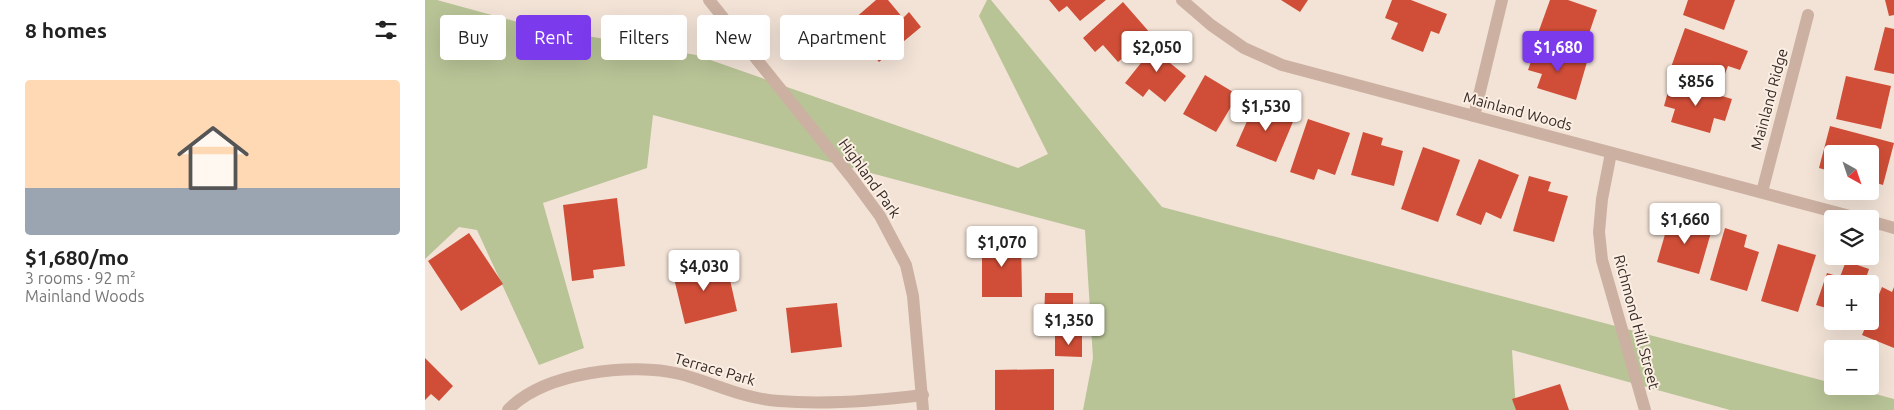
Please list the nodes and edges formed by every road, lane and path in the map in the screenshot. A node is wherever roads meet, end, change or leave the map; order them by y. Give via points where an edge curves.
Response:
1 (709, 0) edge
2 (1182, 0) edge
3 (1502, 0) edge
4 (1808, 15) dead end
5 (1474, 116) junction
6 (1611, 153) junction
7 (1762, 192) junction
8 (1828, 210) edge
9 (1879, 224) edge
10 (1894, 228) edge
11 (923, 395) junction
12 (508, 410) edge
13 (923, 410) edge
14 (1645, 410) edge

1 - 11 street, Highland Park via 880,216 906,265 913,296
2 - 5 street, Mainland Woods via 1244,48 1282,65
3 - 5 street
4 - 7 street, Mainland Ridge
5 - 6 street, Mainland Woods
6 - 7 street, Mainland Woods
6 - 14 street, Richmond Hill Street via 1601,207 1602,260
7 - 8 street, Mainland Woods
9 - 10 street
11 - 12 street, Terrace Park via 860,402 778,401 754,398 678,374 633,368 608,370 555,383 530,394
11 - 13 street, Highland Park

